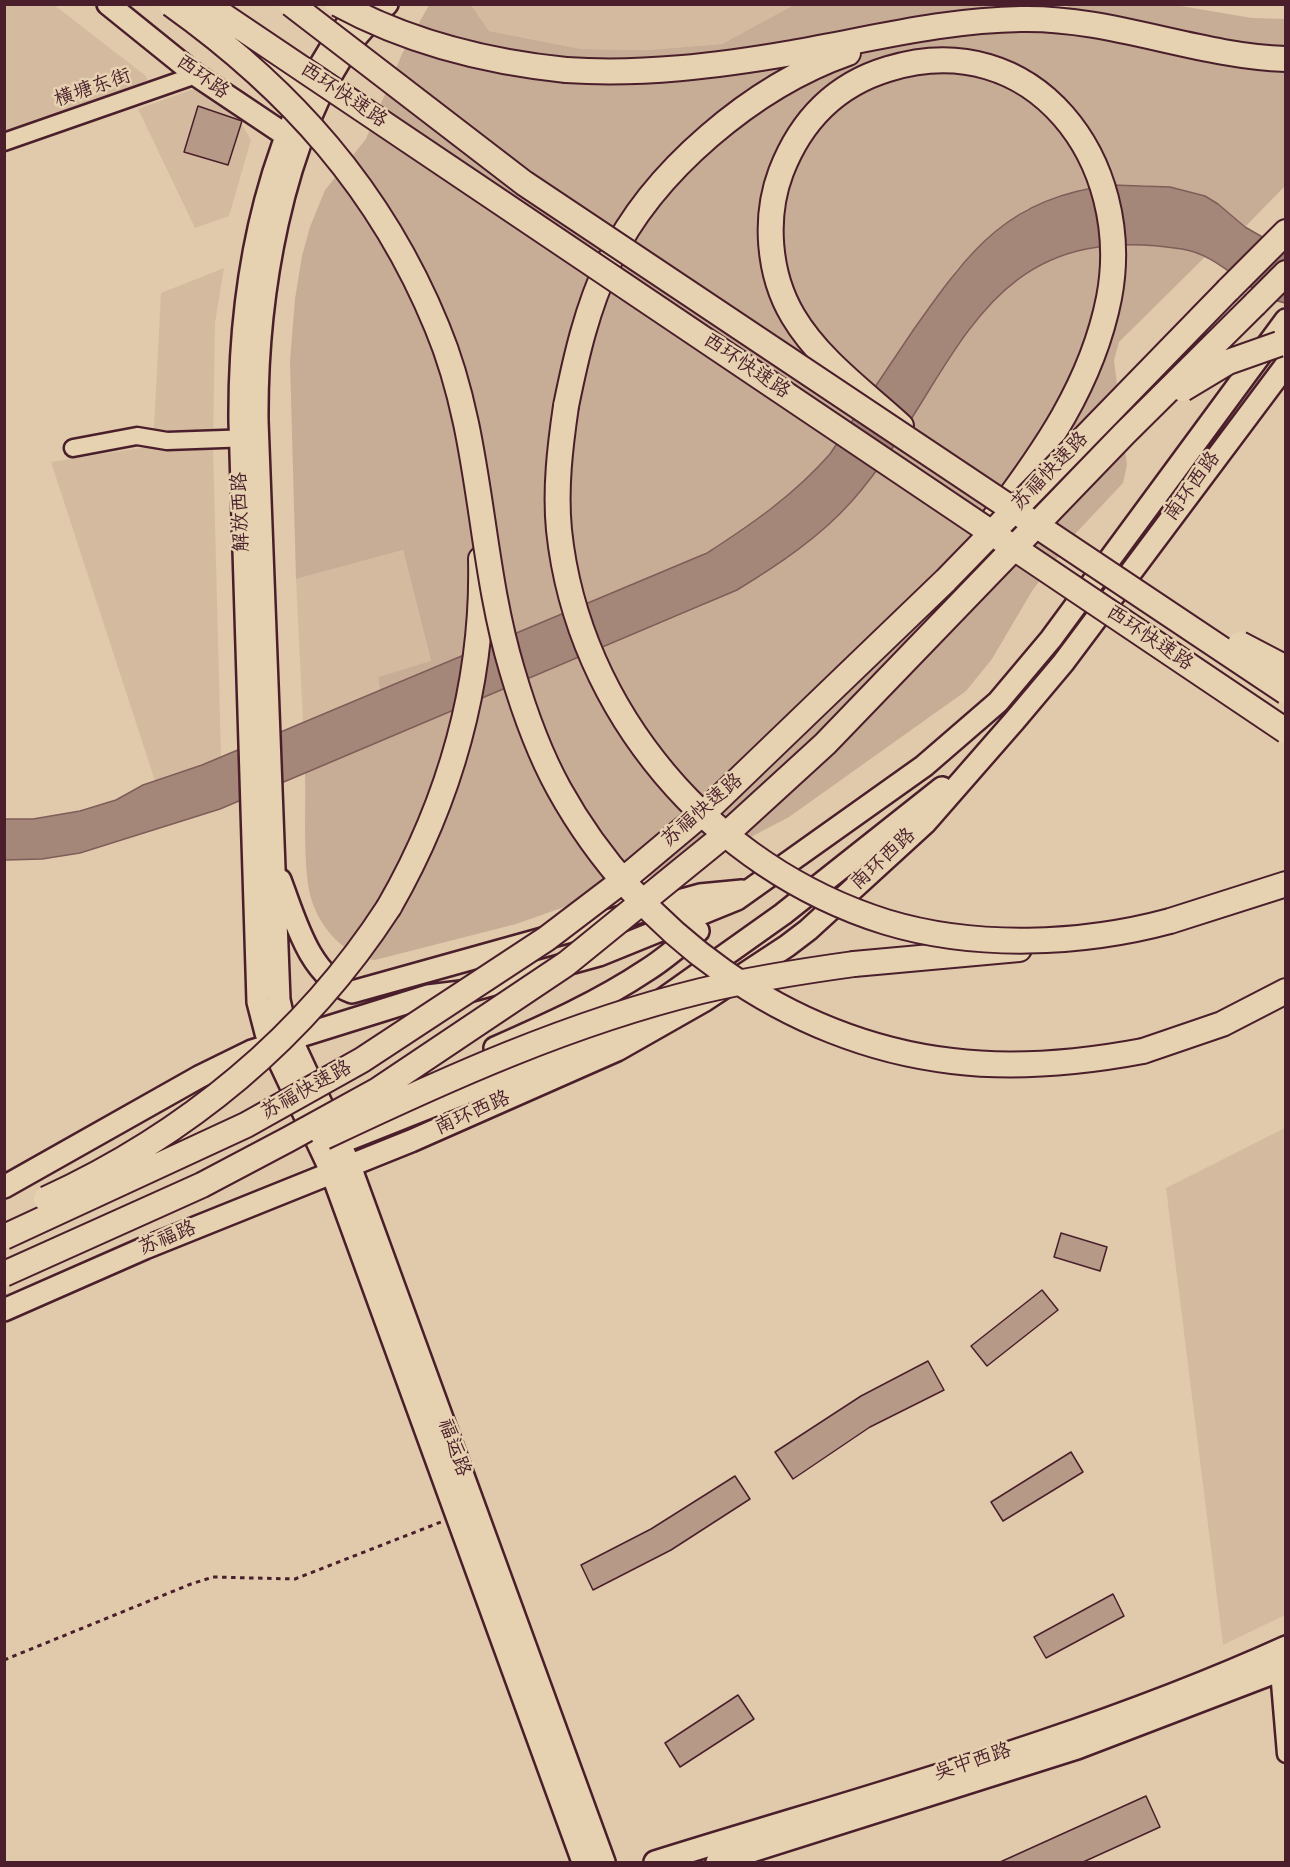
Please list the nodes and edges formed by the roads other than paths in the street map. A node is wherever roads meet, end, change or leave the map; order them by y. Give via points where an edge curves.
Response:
1 (108, 4) edge
2 (171, 4) edge
3 (188, 4) edge
4 (206, 4) edge
5 (291, 4) edge
6 (338, 4) edge
7 (363, 4) edge
8 (387, 4) edge
9 (933, 27) junction
10 (1286, 59) edge
11 (196, 75) junction
12 (314, 94) junction
13 (294, 141) junction
14 (4, 142) edge
15 (1286, 232) edge
16 (1286, 273) edge
17 (1286, 320) edge
18 (1286, 342) edge
19 (1286, 365) edge
20 (1124, 434) junction
21 (249, 438) junction
22 (73, 448) dead end
23 (932, 454) junction
24 (480, 500) junction
25 (1069, 546) junction
26 (946, 580) junction
27 (1286, 668) edge
28 (1286, 692) edge
29 (1286, 731) edge
30 (981, 757) junction
31 (261, 803) junction
32 (274, 866) junction
33 (1286, 884) edge
34 (743, 895) junction
35 (1144, 928) junction
36 (1286, 991) edge
37 (281, 1041) junction
38 (327, 1136) junction
39 (341, 1169) junction
40 (4, 1187) edge
41 (4, 1218) edge
42 (4, 1237) edge
43 (65, 1247) junction
44 (4, 1274) edge
45 (4, 1310) edge
46 (480, 1552) junction
47 (1280, 1660) edge
48 (1286, 1754) edge
49 (583, 1863) edge
50 (604, 1863) edge
51 (655, 1863) edge
52 (717, 1863) edge

1 - 11 main road, 西环路
2 - 24 highway, bridge via 230,49 305,117 374,208 411,270 439,330 463,404
3 - 12 main road
4 - 29 highway, 西环快速路, bridge
5 - 23 highway, 西环快速路, bridge via 524,183
6 - 9 highway, bridge via 390,28 454,50 532,66 599,72 709,66
7 - 12 main road, 解放西路 via 331,45
8 - 12 main road, 解放西路 via 353,41
9 - 10 highway via 970,21 1084,22 1236,54
9 - 35 highway, bridge via 834,58 769,91 695,149 667,177 631,226 597,290 577,352 566,406 559,448 558,496 564,568 594,662 635,735 679,791 727,837 790,881 856,911 925,932 1045,939
11 - 13 main road, 西环路
11 - 14 street, 横塘东街
12 - 13 main road, 解放西路
13 - 21 main road, 解放西路 via 263,217 247,295 239,379
15 - 26 highway, 苏福快速路, bridge
16 - 20 highway, 苏福快速路, bridge
17 - 34 main road, 南环西路 via 1051,639 998,702 924,766
18 - 20 highway, bridge via 1218,368
19 - 30 main road, 南环西路 via 1063,663
20 - 43 highway, 苏福快速路, bridge via 825,744 732,829 566,964 378,1090 202,1185
21 - 22 street via 167,441 137,436
21 - 31 main road, 解放西路
23 - 25 highway, 西环快速路, bridge
23 - 26 highway, bridge via 806,335 785,300 770,230 782,168 796,137 818,109 852,83 875,73 940,59 983,63 1000,69 1033,88 1065,116 1096,166 1109,214 1113,254 1109,297 1081,385 1058,430
24 - 36 highway, bridge via 510,665 535,739 558,788 598,850 652,912 720,970 750,989 814,1022 879,1046 950,1061 1017,1065 1057,1064 1143,1051 1222,1024
24 - 41 highway, bridge via 481,622 466,715 424,839 409,873 370,935 296,1026 210,1100 110,1168
25 - 27 highway, bridge
25 - 28 highway, 西环快速路, bridge
26 - 42 highway, 苏福快速路, bridge via 710,807 546,939 362,1060 266,1114
30 - 38 main road via 783,914 645,1012 578,1048
30 - 39 main road, 南环西路 via 925,823 808,930 733,982 617,1050
31 - 32 main road, 解放西路
31 - 37 main road, 解放西路 via 258,1002
32 - 34 main road via 315,959 342,988 352,993 700,895
32 - 37 main road, 解放西路
33 - 35 highway, bridge
34 - 37 main road, 南环西路 via 599,955 470,991 428,996
34 - 38 main road via 650,969 583,1008
35 - 43 highway, bridge via 1029,948 921,956 797,972 654,1004 493,1060 199,1196
37 - 38 main road, 福运路
37 - 40 main road via 232,1059
38 - 39 main road, 福运路
39 - 45 main road, 苏福路
39 - 46 main road, 福运路
43 - 44 highway, 苏福快速路, bridge
46 - 49 main road, 福运路
46 - 50 main road, 福运路
47 - 48 street
47 - 51 main road, 吴中西路
47 - 52 main road, 吴中西路 via 1077,1748

